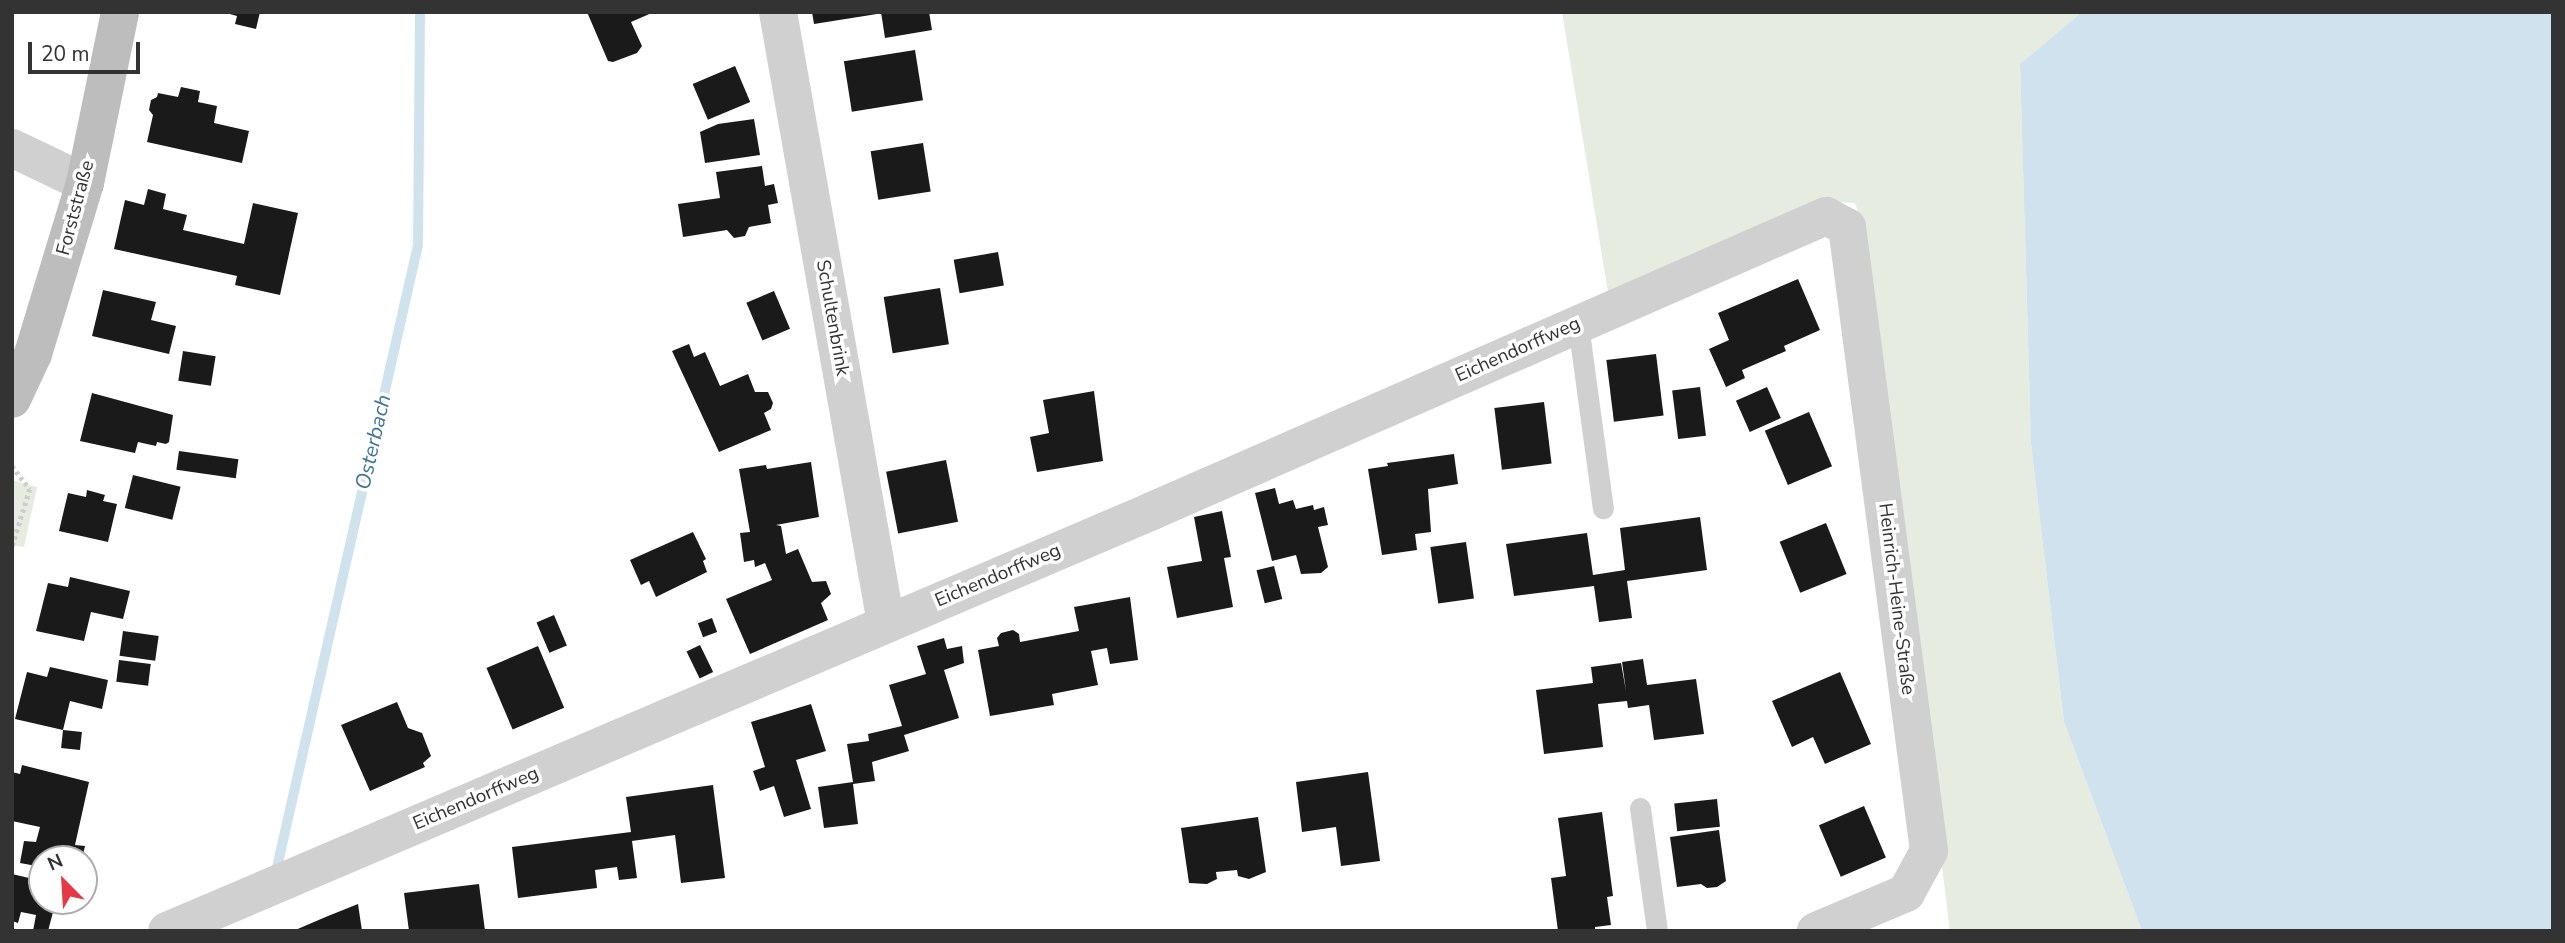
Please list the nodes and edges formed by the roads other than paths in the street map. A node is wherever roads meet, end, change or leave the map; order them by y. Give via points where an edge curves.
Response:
1 (120, 12) edge
2 (778, 12) edge
3 (12, 148) edge
4 (85, 183) junction
5 (1826, 216) joint
6 (1578, 324) junction
7 (12, 399) edge
8 (1603, 508) dead end
9 (886, 623) junction
10 (1640, 808) dead end
11 (167, 931) edge
12 (1657, 931) edge
13 (1816, 931) edge

1 - 4 street, Forststraße
2 - 9 street, Schultenbrink
3 - 4 street
4 - 7 street, Forststraße via 33,354
5 - 6 street, Eichendorffweg
5 - 13 street, Heinrich-Heine-Straße via 1847,227 1929,851 1906,893
6 - 8 lane
6 - 9 street, Eichendorffweg
9 - 11 street, Eichendorffweg
10 - 12 lane

